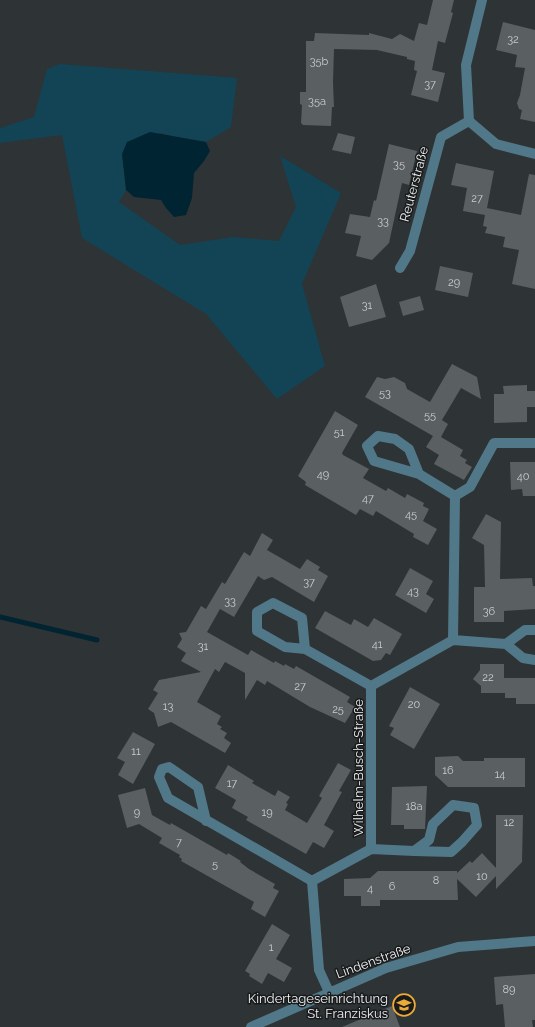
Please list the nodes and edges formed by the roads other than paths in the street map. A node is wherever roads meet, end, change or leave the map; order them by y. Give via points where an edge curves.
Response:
1 (482, 0) edge
2 (469, 121) junction
3 (535, 154) edge
4 (400, 268) dead end
5 (535, 443) edge
6 (419, 474) junction
7 (455, 496) junction
8 (535, 630) edge
9 (453, 640) junction
10 (506, 644) junction
11 (305, 649) junction
12 (535, 660) edge
13 (371, 686) junction
14 (206, 821) junction
15 (371, 849) junction
16 (414, 851) junction
17 (312, 881) junction
18 (535, 941) edge
19 (329, 992) junction
20 (250, 1027) edge

1 - 2 street via 466,65
2 - 3 street via 496,144
2 - 4 street, Reuterstraße via 440,137 410,251
5 - 7 street via 494,443 470,487
6 - 6 street via 408,449 395,439 378,436 367,446 374,461
6 - 7 street
7 - 9 street
8 - 10 street via 525,630
9 - 10 street
9 - 13 street, Wilhelm-Busch-Straße
10 - 12 street via 523,658
11 - 11 street, Wilhelm-Busch-Straße via 285,647 257,631 257,612 273,603 302,618
11 - 13 street, Wilhelm-Busch-Straße
13 - 15 street, Wilhelm-Busch-Straße
14 - 14 street via 168,798 159,777 162,769 169,767 198,787
14 - 17 street
15 - 16 street, Wilhelm-Busch-Straße
15 - 17 street, Wilhelm-Busch-Straße
16 - 16 street, Wilhelm-Busch-Straße via 429,840 433,824 453,805 474,808 477,825 451,852
17 - 19 street via 319,970
18 - 19 street, Lindenstraße via 458,947 386,968
19 - 20 street, Lindenstraße

